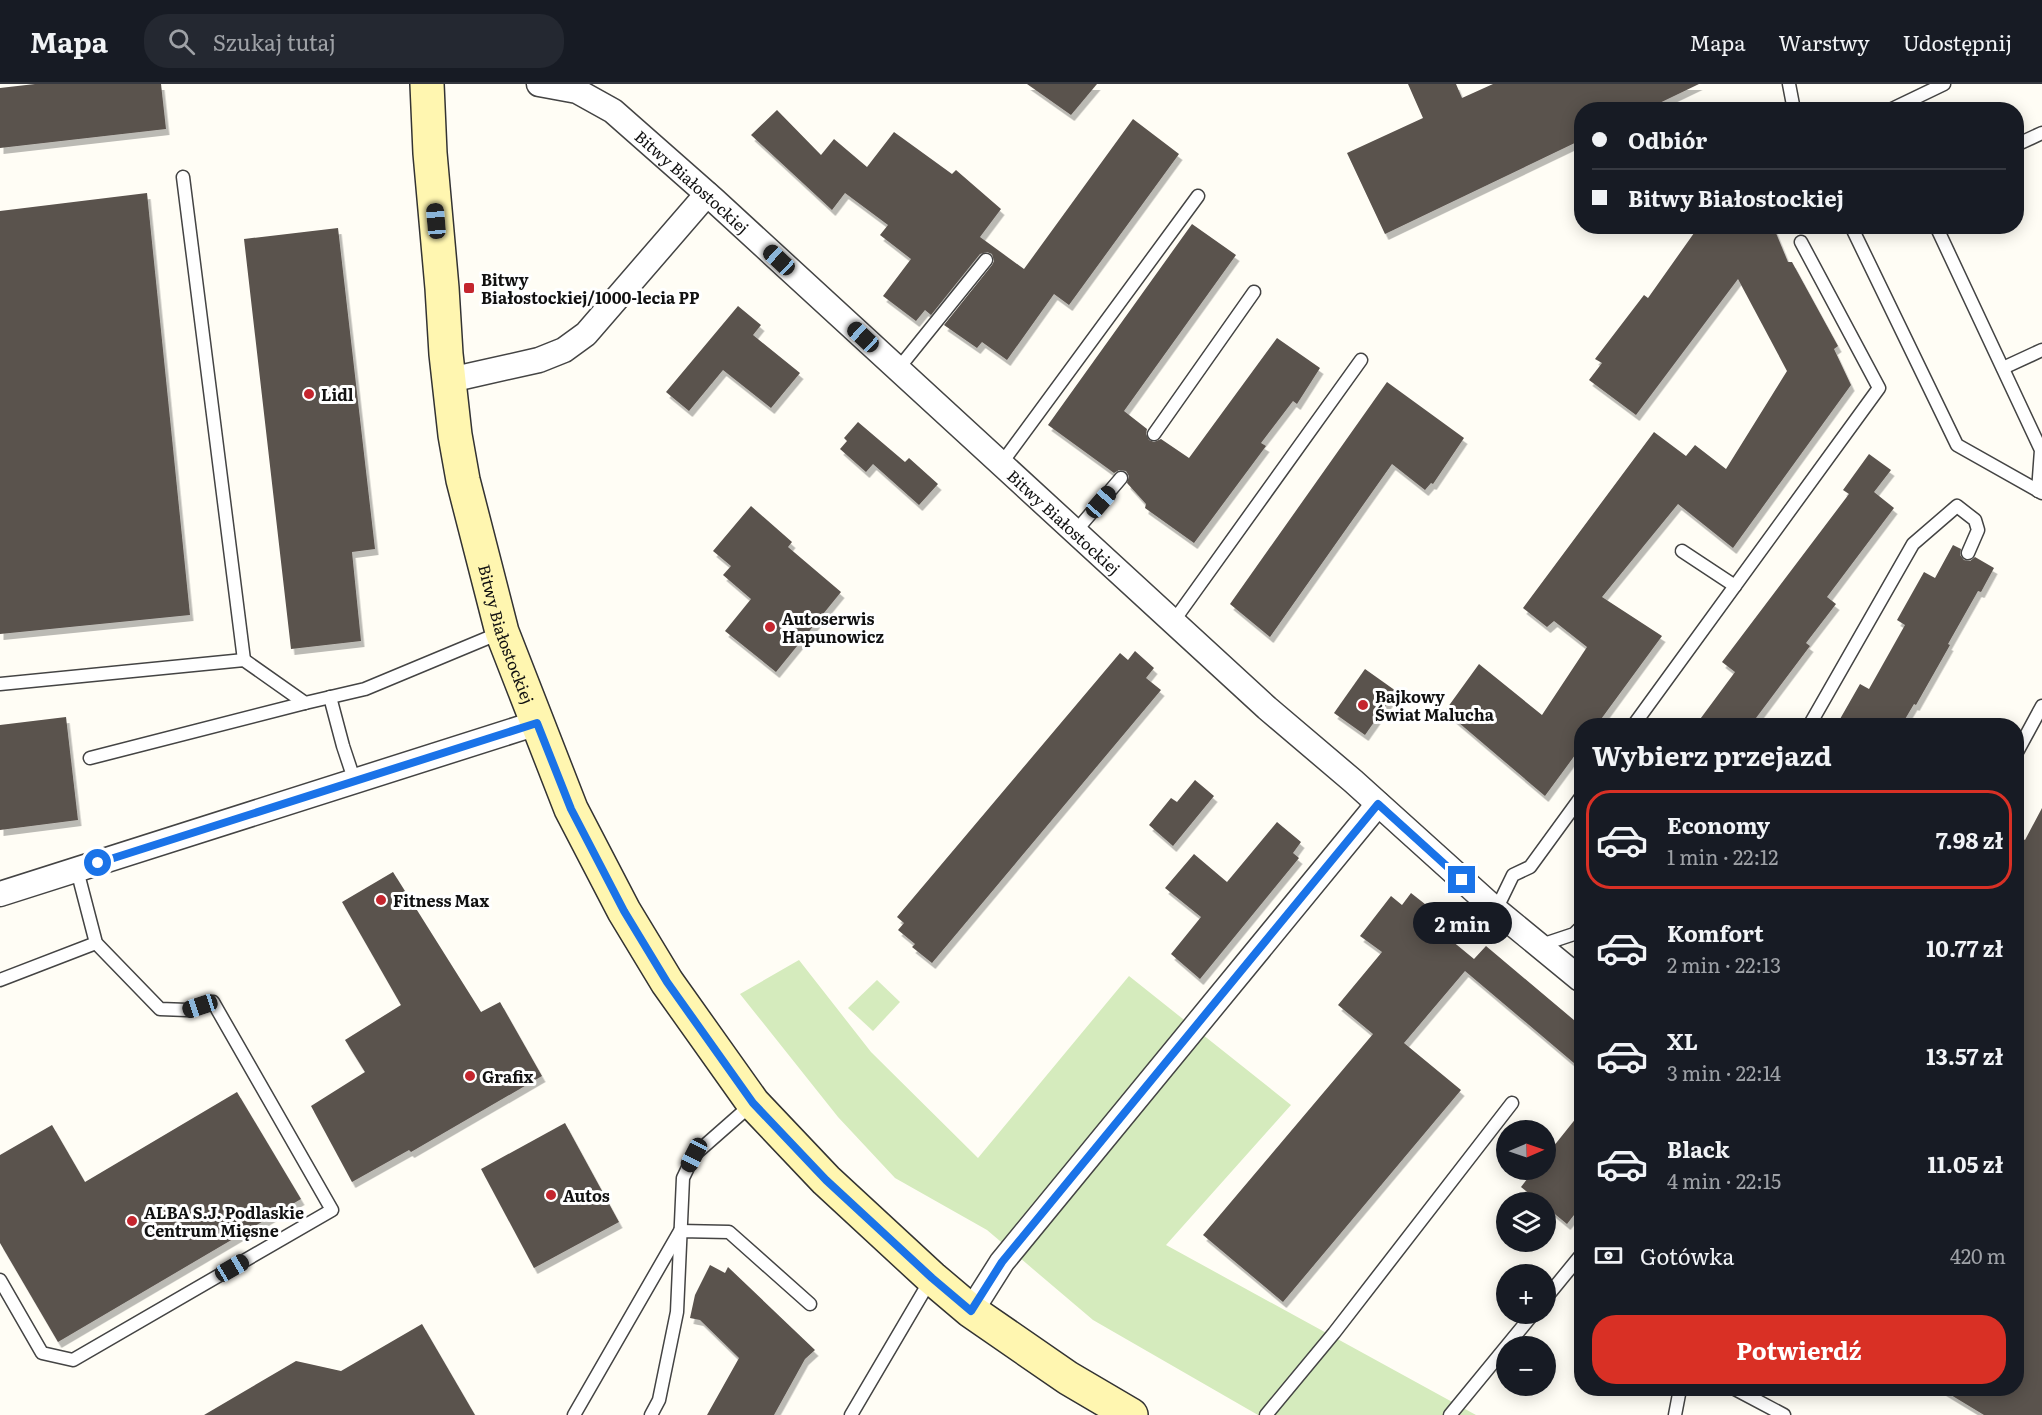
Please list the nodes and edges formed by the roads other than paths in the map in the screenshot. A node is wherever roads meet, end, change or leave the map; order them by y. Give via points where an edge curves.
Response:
1 (427, 84) edge
2 (539, 84) edge
3 (1789, 84) edge
4 (1944, 84) edge
5 (1792, 102) edge
6 (1907, 102) edge
7 (2042, 133) edge
8 (2024, 141) edge
9 (183, 177) dead end
10 (1198, 196) dead end
11 (711, 197) junction
12 (1855, 234) edge
13 (1940, 234) edge
14 (1801, 242) dead end
15 (986, 260) dead end
16 (1254, 292) dead end
17 (2042, 350) edge
18 (1361, 360) dead end
19 (2003, 368) junction
20 (898, 369) junction
21 (450, 380) junction
22 (1154, 434) dead end
23 (2042, 450) edge
24 (1001, 464) junction
25 (1121, 478) dead end
26 (2040, 492) edge
27 (1075, 532) junction
28 (1682, 551) dead end
29 (1968, 553) dead end
30 (1735, 586) junction
31 (1173, 622) junction
32 (502, 632) junction
33 (244, 660) junction
34 (0, 684) edge
35 (330, 698) junction
36 (305, 703) junction
37 (2042, 706) edge
38 (1639, 718) edge
39 (1814, 718) edge
40 (537, 723) junction
41 (2024, 739) edge
42 (90, 758) dead end
43 (355, 782) junction
44 (1378, 804) junction
45 (1574, 807) edge
46 (77, 870) junction
47 (0, 894) edge
48 (1496, 910) junction
49 (1574, 934) edge
50 (96, 943) junction
51 (1538, 946) junction
52 (1574, 974) edge
53 (0, 981) edge
54 (1512, 1102) dead end
55 (753, 1103) junction
56 (680, 1231) junction
57 (1574, 1264) edge
58 (932, 1278) junction
59 (0, 1280) edge
60 (1556, 1286) edge
61 (810, 1304) dead end
62 (971, 1311) junction
63 (1525, 1324) edge
64 (1679, 1396) edge
65 (1748, 1396) edge
66 (574, 1415) edge
67 (651, 1415) edge
68 (851, 1415) edge
69 (1131, 1415) edge
70 (1266, 1415) edge
71 (1450, 1415) edge
72 (1675, 1415) edge
73 (1784, 1415) edge

1 - 21 street, Bitwy Białostockiej
2 - 11 street, Bitwy Białostockiej via 577,91 613,111
3 - 5 lane
4 - 6 lane
7 - 8 lane
9 - 33 lane
10 - 24 lane
11 - 20 street, Bitwy Białostockiej
11 - 21 street via 586,334 564,350 539,360
12 - 26 lane via 1957,445
13 - 19 lane
14 - 30 lane via 1879,388
15 - 20 lane
16 - 22 lane
17 - 19 lane
18 - 31 lane
19 - 23 lane
20 - 24 street, Bitwy Białostockiej
21 - 32 street, Bitwy Białostockiej via 463,480
23 - 26 lane
24 - 27 street, Bitwy Białostockiej
25 - 27 lane
27 - 31 street, Bitwy Białostockiej
28 - 30 lane
29 - 39 lane via 1978,530 1975,520 1957,506 1913,544
30 - 38 lane
31 - 44 street, Bitwy Białostockiej
32 - 35 lane via 365,688
32 - 40 street, Bitwy Białostockiej
33 - 34 lane
33 - 36 lane
35 - 36 lane
35 - 43 lane
36 - 42 lane
37 - 41 lane
40 - 43 street
40 - 55 street, Bitwy Białostockiej via 571,809 624,911 667,982
43 - 46 street
44 - 48 street, Bitwy Białostockiej
44 - 62 street via 1002,1262
45 - 48 lane via 1530,867 1514,875
46 - 47 street
46 - 50 lane
48 - 51 street, Bitwy Białostockiej
49 - 51 lane
50 - 53 lane
50 - 59 lane via 160,1009 188,1010 213,1002 332,1210 73,1360 42,1353
51 - 52 street, Bitwy Białostockiej
54 - 70 lane
55 - 56 lane via 694,1155 683,1178
55 - 58 street, Bitwy Białostockiej via 826,1180
56 - 61 lane via 729,1232
56 - 66 lane
56 - 67 lane via 677,1312 659,1400
57 - 60 lane
58 - 62 street, Bitwy Białostockiej
58 - 68 lane
62 - 69 street, Bitwy Białostockiej via 1068,1378
63 - 71 lane
64 - 72 lane
65 - 73 lane

